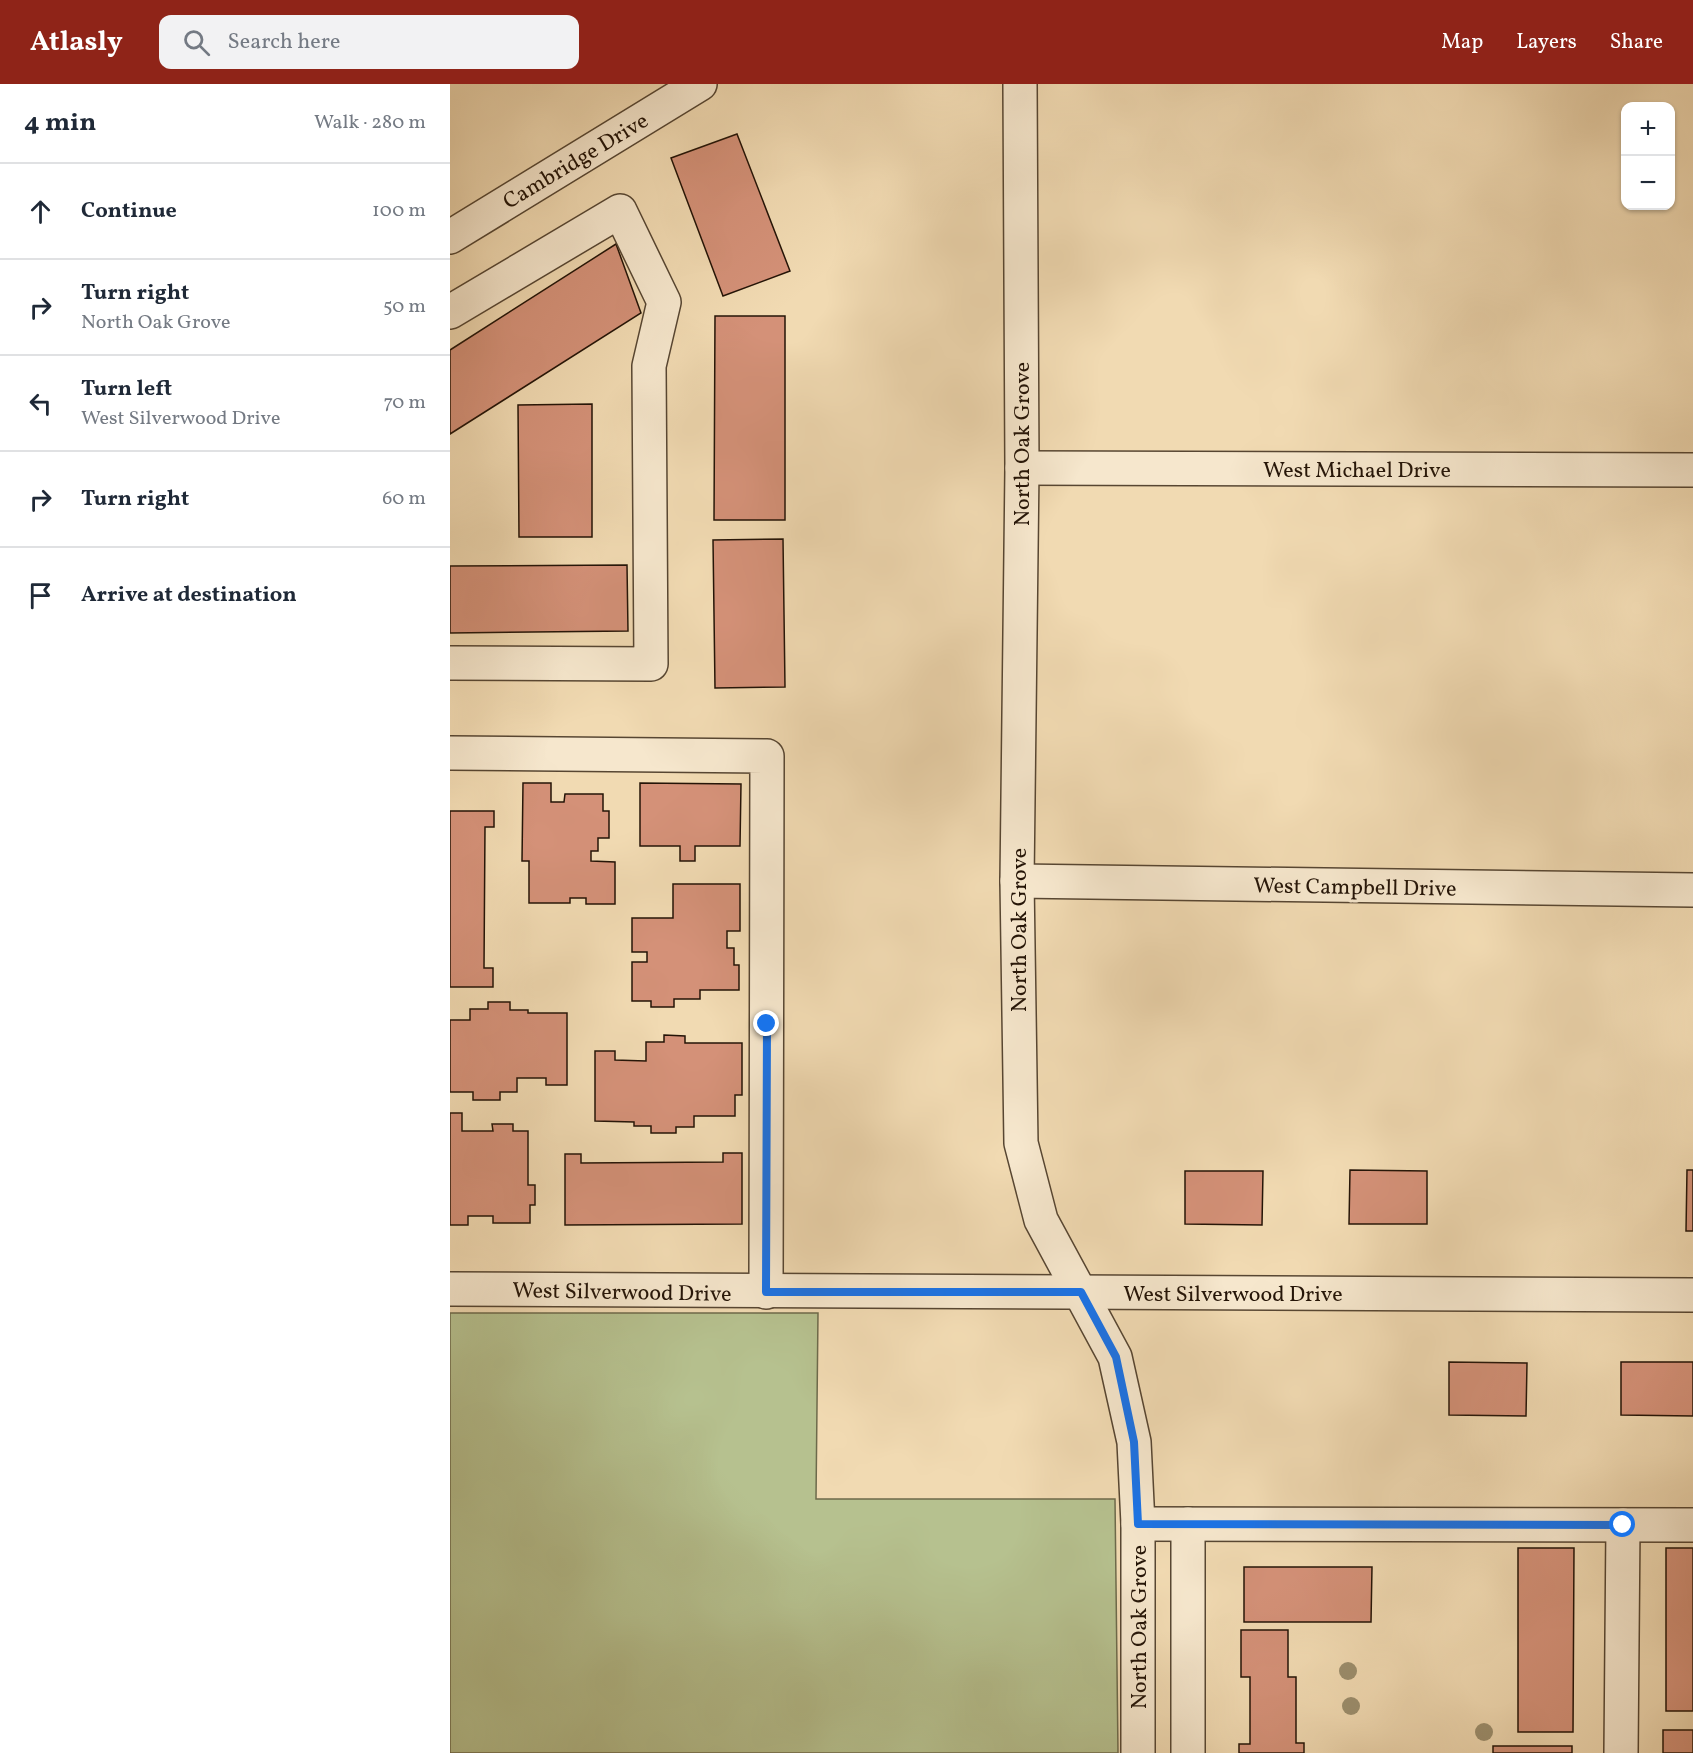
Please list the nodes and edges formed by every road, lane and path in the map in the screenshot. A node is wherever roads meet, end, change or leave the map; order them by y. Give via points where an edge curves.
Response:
1 (700, 84) edge
2 (1020, 84) edge
3 (450, 237) edge
4 (450, 312) edge
5 (1022, 468) junction
6 (1693, 470) edge
7 (450, 663) edge
8 (450, 753) edge
9 (1017, 881) junction
10 (1693, 890) edge
11 (450, 1289) edge
12 (766, 1292) junction
13 (1081, 1292) junction
14 (1693, 1295) edge
15 (1138, 1524) junction
16 (1188, 1524) junction
17 (1623, 1525) junction
18 (1693, 1525) edge
19 (1138, 1753) edge
20 (1188, 1753) edge
21 (1621, 1753) edge

1 - 3 street, Cambridge Drive
2 - 5 street, North Oak Grove
4 - 7 street via 620,211 664,302 649,366 651,664
5 - 6 street, West Michael Drive
5 - 9 street, North Oak Grove
8 - 12 street via 767,756
9 - 10 street, West Campbell Drive
9 - 13 street, North Oak Grove via 1022,1143 1041,1220
11 - 12 street, West Silverwood Drive
12 - 13 street, West Silverwood Drive
13 - 14 street, West Silverwood Drive
13 - 15 street, North Oak Grove via 1116,1357 1134,1442
15 - 16 street
15 - 19 street, North Oak Grove
16 - 17 street
16 - 20 street
17 - 18 street
17 - 21 street

